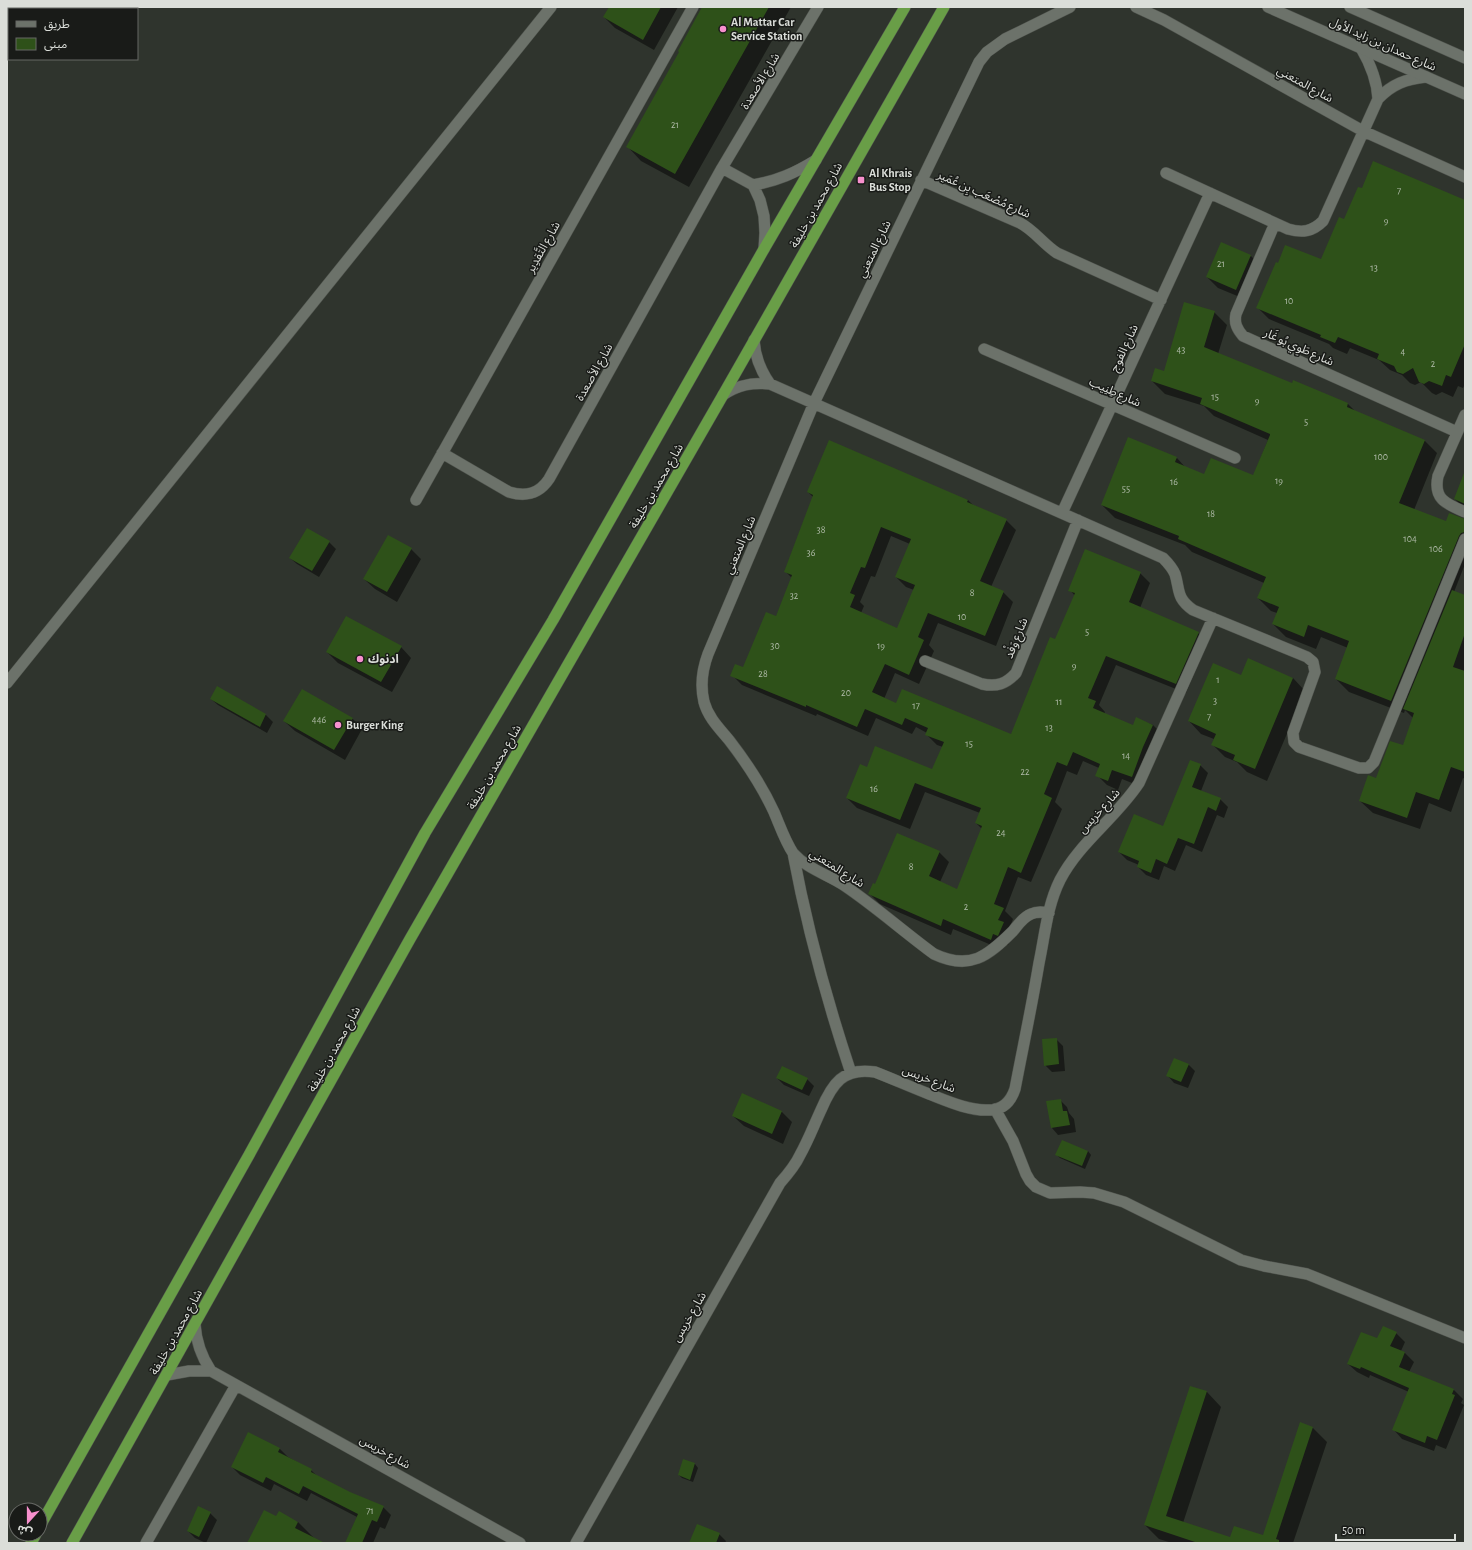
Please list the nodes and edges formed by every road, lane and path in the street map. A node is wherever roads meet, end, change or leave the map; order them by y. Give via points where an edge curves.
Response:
1 (551, 7) edge
2 (693, 7) edge
3 (818, 7) edge
4 (905, 7) edge
5 (944, 7) edge
6 (1070, 7) edge
7 (1136, 7) edge
8 (1268, 7) edge
9 (1350, 7) edge
10 (1361, 48) junction
11 (1465, 58) edge
12 (1426, 77) junction
13 (1465, 94) edge
14 (1378, 99) junction
15 (1364, 131) junction
16 (816, 160) junction
17 (722, 168) junction
18 (1166, 173) dead end
19 (1465, 177) edge
20 (921, 180) junction
21 (753, 185) junction
22 (1210, 193) junction
23 (1275, 223) junction
24 (764, 249) junction
25 (1161, 300) junction
26 (754, 340) junction
27 (984, 349) dead end
28 (770, 384) junction
29 (723, 395) junction
30 (814, 403) junction
31 (1112, 405) junction
32 (1465, 415) edge
33 (1458, 432) junction
34 (442, 453) junction
35 (1235, 458) dead end
36 (416, 500) dead end
37 (1465, 512) edge
38 (1062, 513) junction
39 (1078, 520) junction
40 (1465, 539) edge
41 (1214, 618) junction
42 (925, 661) dead end
43 (7, 682) edge
44 (793, 854) junction
45 (1049, 913) junction
46 (851, 1073) junction
47 (995, 1110) junction
48 (195, 1324) junction
49 (1465, 1338) edge
50 (211, 1371) junction
51 (167, 1375) junction
52 (236, 1385) junction
53 (48, 1512) edge
54 (72, 1543) edge
55 (146, 1543) edge
56 (520, 1543) edge
57 (576, 1543) edge

1 - 43 street
2 - 34 street, شارع التَّقدِير
3 - 17 street, شارع الأصعدة
4 - 16 highway, شارع محمد بن خليفة
5 - 26 highway, شارع محمد بن خليفة
6 - 20 street, شارع المتعني via 1005,39 987,52 973,73
7 - 15 street, شارع المتعني
8 - 10 street, شارع حمدان بن زايد الأول
9 - 11 street, شارع حمدان بن زايد الأول
10 - 12 street, شارع حمدان بن زايد الأول
10 - 14 street via 1374,72
12 - 13 street, شارع حمدان بن زايد الأول
12 - 14 street via 1394,85
14 - 15 street
15 - 19 street, شارع المتعني
15 - 23 street via 1323,221 1308,231 1297,232
16 - 21 street via 786,177
16 - 24 highway, شارع محمد بن خليفة
17 - 21 street
17 - 34 street, شارع الأصعدة via 544,487 528,495 509,492
18 - 22 street
20 - 25 street, شارع مُصْعَب بِن عُمَير via 1020,222 1057,253
20 - 30 street, شارع المتعني
21 - 24 street via 764,216
22 - 23 street
22 - 25 street, شارع الفوج
23 - 33 street, شارع طَوِي بُو غَار via 1236,314 1236,327 1243,336
24 - 53 highway, شارع محمد بن خليفة via 553,620 425,833 246,1162
25 - 31 street, شارع الفوج
26 - 28 street via 758,364
26 - 29 highway, شارع محمد بن خليفة
27 - 31 street, شارع طِنِيب
28 - 29 street via 746,384
28 - 30 street
29 - 48 highway, شارع محمد بن خليفة via 410,939
30 - 38 street
30 - 44 street, شارع المتعني via 708,654 702,678 704,703 709,714 755,778
31 - 35 street, شارع طِنِيب
31 - 38 street, شارع الفوج
32 - 33 street
33 - 37 street via 1436,485 1443,501
34 - 36 street, شارع التَّقدِير
38 - 39 street
39 - 41 street via 1163,558 1174,572 1182,600 1193,610
39 - 42 street, شارع وَفْد via 1016,673 1009,680 1001,685 982,684
40 - 41 street via 1374,762 1368,768 1359,768 1299,747 1294,742 1293,733 1315,672 1315,664 1310,659
41 - 45 street, شارع خريس via 1138,783 1070,865 1060,880
44 - 45 street, شارع المتعني via 807,865 846,886 934,954 952,960 970,960 987,954 1026,916 1037,912
44 - 46 street via 800,892 835,1026
45 - 47 street, شارع خريس via 1013,1095 1006,1104
46 - 47 street, شارع خريس via 875,1072 961,1105
46 - 57 street, شارع خريس via 843,1076 832,1087 794,1166 780,1183
47 - 49 street via 1014,1141 1030,1181 1042,1190 1057,1193 1080,1192 1124,1202 1242,1260 1307,1274
48 - 50 street via 201,1354
48 - 51 highway, شارع محمد بن خليفة
50 - 51 street, شارع خريس
50 - 52 street, شارع خريس
51 - 54 highway, شارع محمد بن خليفة
52 - 55 street
52 - 56 street, شارع خريس

